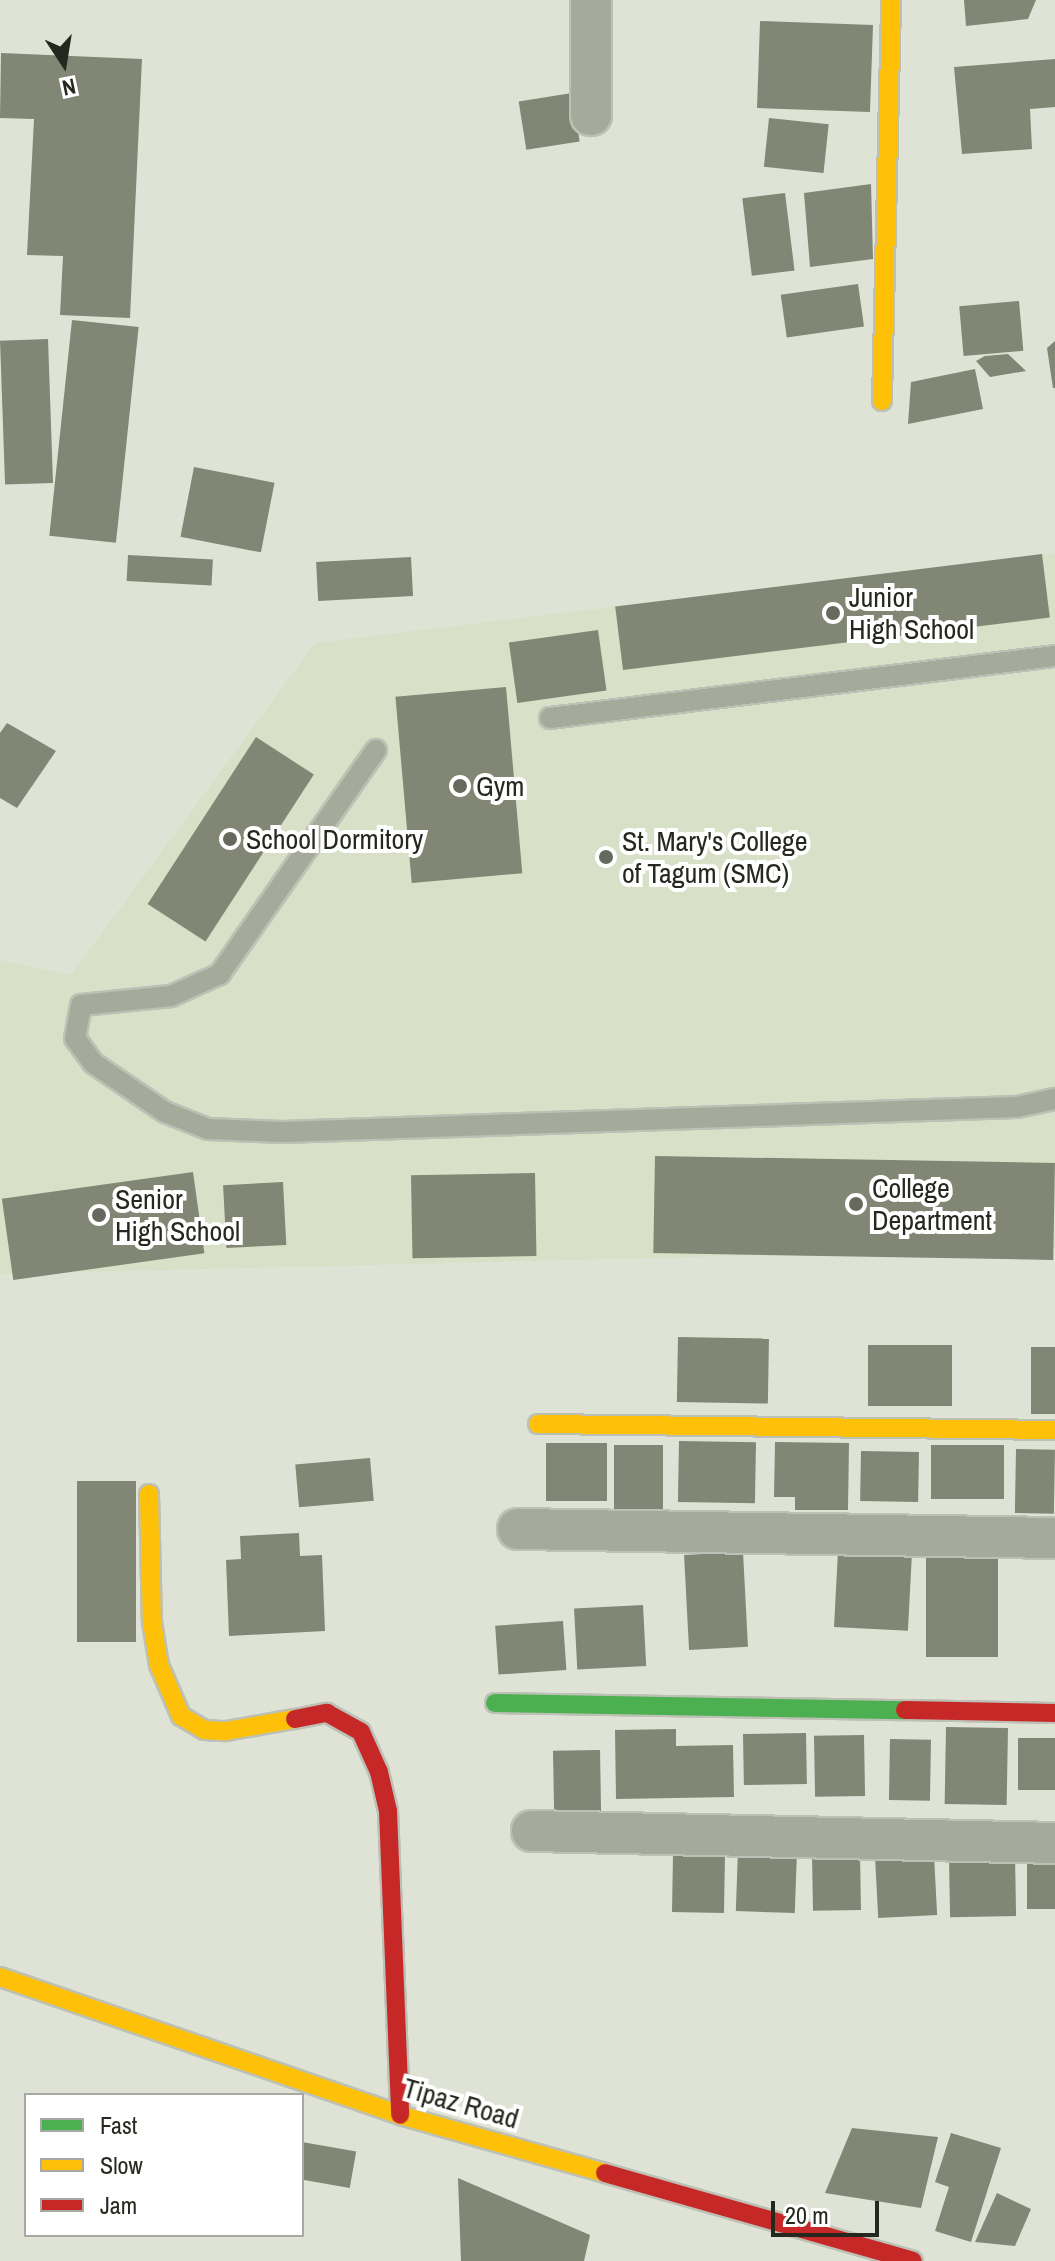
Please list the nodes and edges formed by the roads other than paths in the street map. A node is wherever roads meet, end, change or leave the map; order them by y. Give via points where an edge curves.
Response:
1 (591, 0) edge
2 (891, 0) edge
3 (591, 115) dead end
4 (882, 401) dead end
5 (1055, 656) edge
6 (550, 718) dead end
7 (376, 750) dead end
8 (1055, 1099) edge
9 (538, 1424) dead end
10 (1055, 1430) edge
11 (149, 1494) dead end
12 (518, 1529) dead end
13 (1055, 1538) edge
14 (495, 1703) dead end
15 (1055, 1713) edge
16 (532, 1831) dead end
17 (1055, 1843) edge
18 (0, 1977) edge
19 (400, 2115) junction
20 (913, 2261) edge

1 - 3 street
2 - 4 street
5 - 6 lane
7 - 8 lane via 220,974 171,996 81,1005 75,1038 93,1063 165,1112 208,1129 283,1132 1017,1107
9 - 10 street
11 - 19 street via 152,1622 159,1665 181,1716 204,1730 226,1731 327,1713 361,1732 379,1772 388,1811
12 - 13 street
14 - 15 street
16 - 17 street
18 - 19 street, Tipaz Road
19 - 20 street, Tipaz Road

